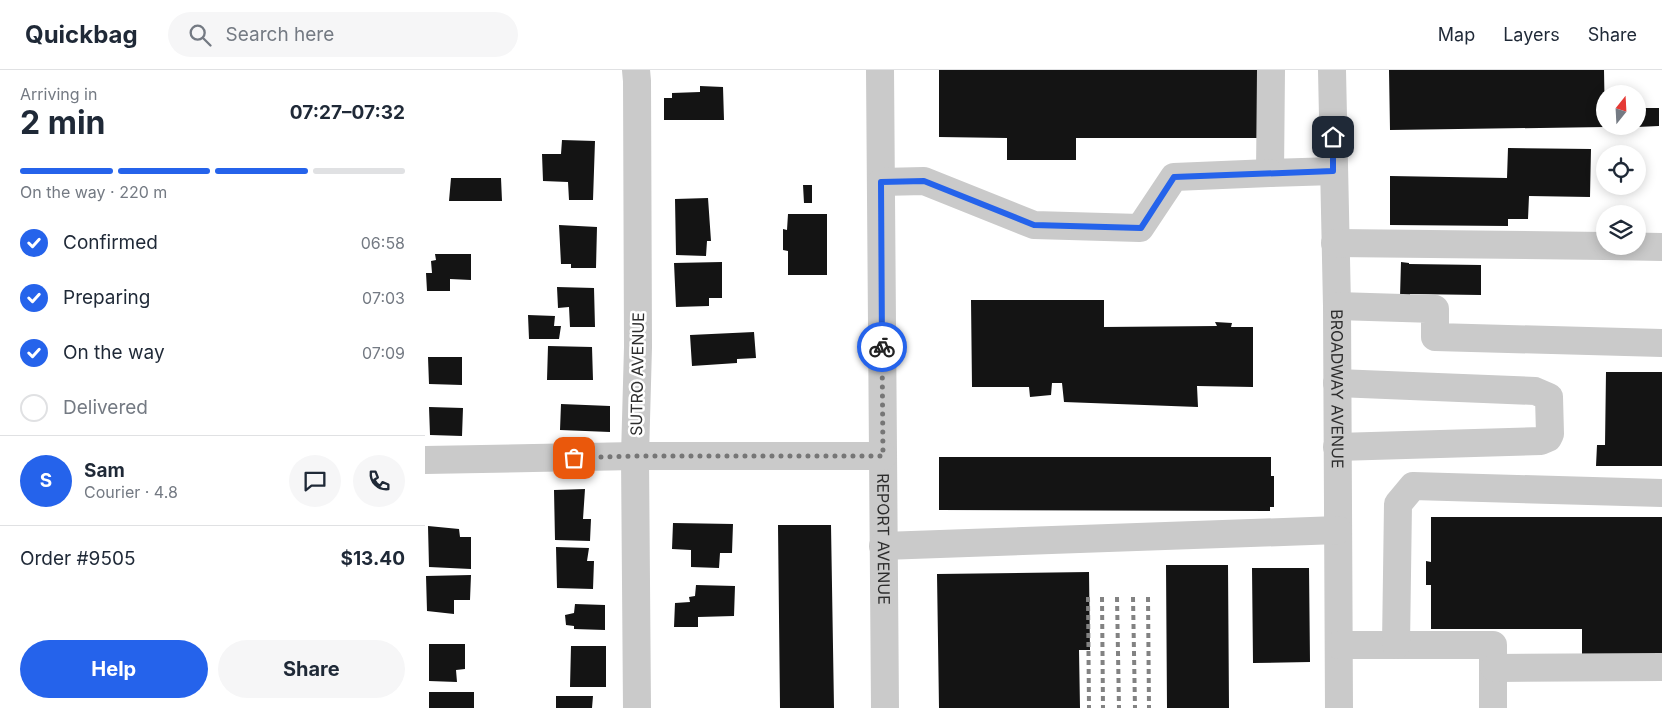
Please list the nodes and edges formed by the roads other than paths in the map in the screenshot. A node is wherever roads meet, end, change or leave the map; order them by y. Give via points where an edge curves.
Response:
1 (636, 70) edge
2 (880, 70) edge
3 (1271, 70) edge
4 (1332, 70) edge
5 (1333, 171) junction
6 (1270, 173) junction
7 (881, 182) junction
8 (1335, 243) junction
9 (1596, 246) edge
10 (1646, 247) edge
11 (1662, 247) edge
12 (1337, 306) junction
13 (1662, 343) edge
14 (1337, 384) junction
15 (1337, 447) junction
16 (635, 456) junction
17 (883, 456) junction
18 (425, 460) edge
19 (1662, 493) edge
20 (1338, 530) junction
21 (883, 546) junction
22 (1339, 645) junction
23 (1396, 645) junction
24 (1662, 667) edge
25 (1494, 668) junction
26 (637, 708) edge
27 (885, 708) edge
28 (1339, 708) edge
29 (1493, 708) edge

1 - 16 street, SUTRO AVENUE via 638,347
2 - 7 street, REPORT AVENUE
3 - 6 street
4 - 5 street, BROADWAY AVENUE
5 - 6 street
5 - 8 street, BROADWAY AVENUE
6 - 7 street via 1174,177 1141,228 1034,225 924,181
7 - 17 street, REPORT AVENUE
8 - 9 street
8 - 12 street, BROADWAY AVENUE
10 - 11 street
12 - 13 street via 1435,309 1435,337
12 - 14 street, BROADWAY AVENUE
14 - 15 street, BROADWAY AVENUE
14 - 15 street via 1535,391 1549,396 1550,434 1541,441
15 - 20 street, BROADWAY AVENUE
16 - 17 street
16 - 18 street
16 - 26 street, SUTRO AVENUE
17 - 21 street, REPORT AVENUE
19 - 23 street via 1413,486 1398,504
20 - 21 street
20 - 22 street, BROADWAY AVENUE
21 - 27 street, REPORT AVENUE
22 - 23 street
22 - 28 street, BROADWAY AVENUE
23 - 25 street via 1493,644
24 - 25 street
25 - 29 street

